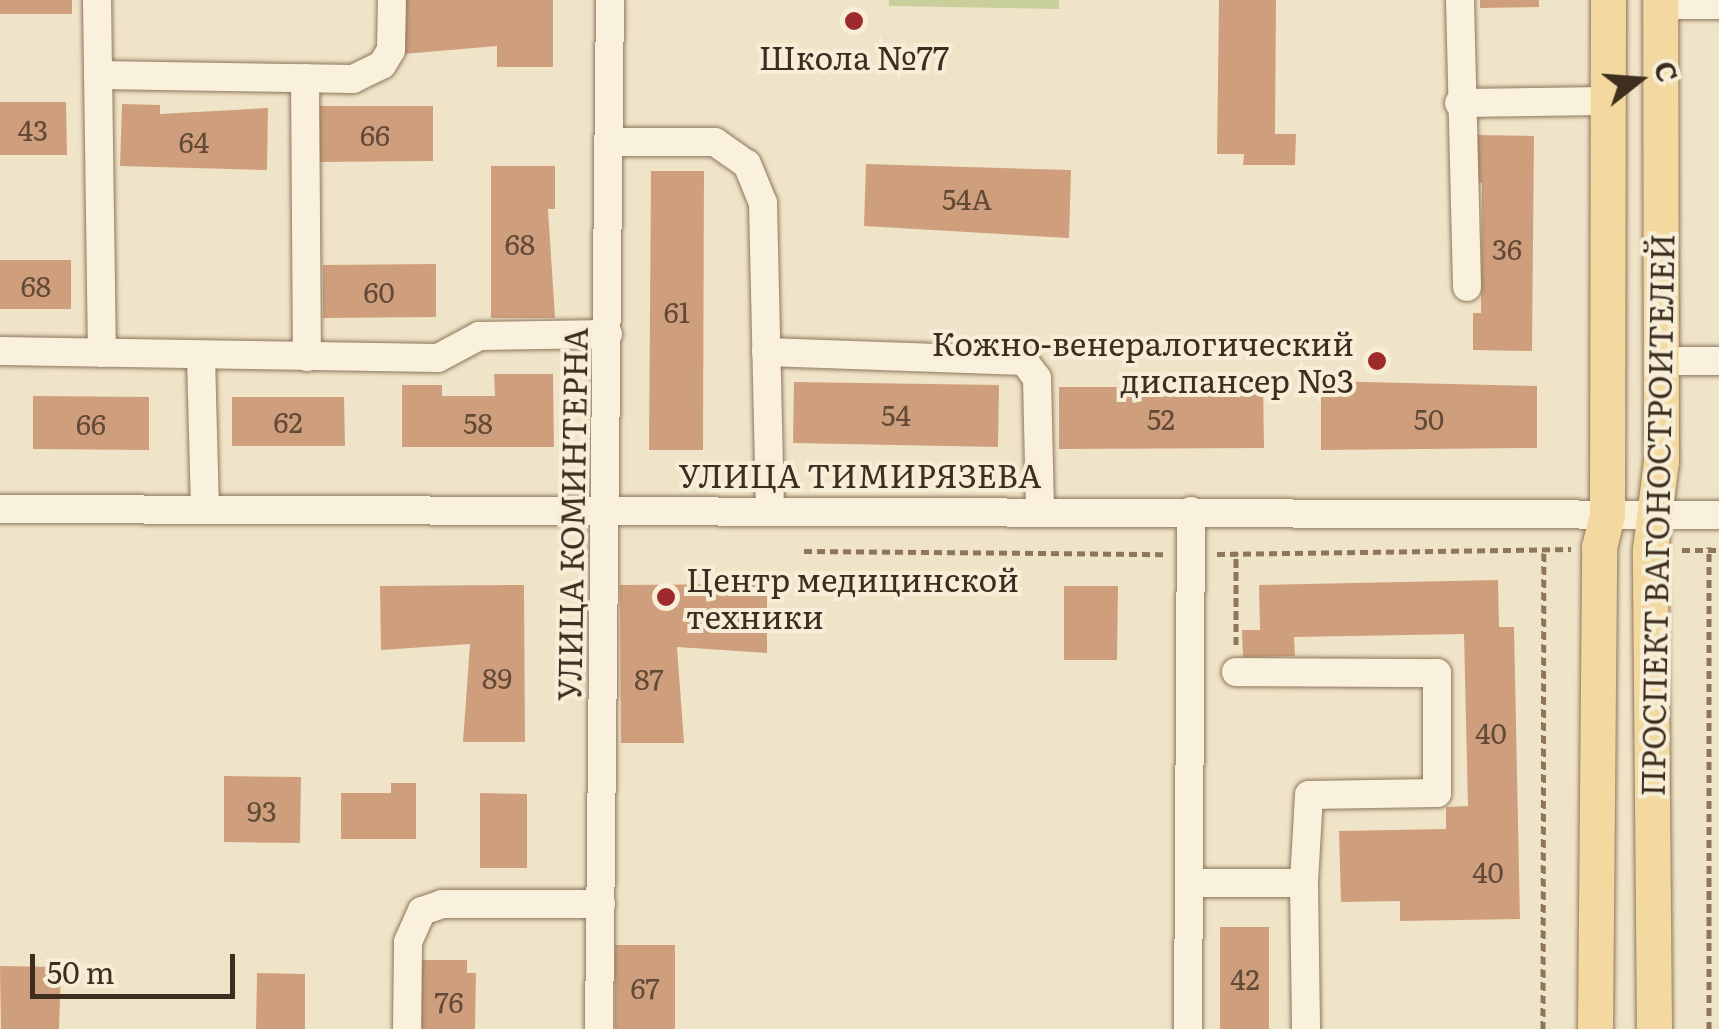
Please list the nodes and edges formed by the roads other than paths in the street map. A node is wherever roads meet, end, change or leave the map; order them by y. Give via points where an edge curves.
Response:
1 (97, 0) edge
2 (392, 0) edge
3 (610, 0) edge
4 (1460, 0) edge
5 (1608, 0) edge
6 (1660, 2) edge
7 (1719, 4) edge
8 (98, 76) junction
9 (305, 78) junction
10 (1608, 101) junction
11 (1459, 103) junction
12 (612, 142) junction
13 (1467, 287) dead end
14 (608, 334) junction
15 (0, 351) edge
16 (766, 352) junction
17 (102, 353) junction
18 (201, 357) junction
19 (308, 357) junction
20 (1659, 360) junction
21 (1719, 361) edge
22 (0, 508) edge
23 (607, 508) junction
24 (770, 508) junction
25 (205, 510) junction
26 (1040, 510) junction
27 (1191, 511) junction
28 (1660, 513) junction
29 (1714, 516) edge
30 (1603, 530) junction
31 (1236, 672) road end
32 (1188, 883) junction
33 (1304, 883) junction
34 (601, 904) junction
35 (407, 1029) edge
36 (599, 1029) edge
37 (1188, 1029) edge
38 (1306, 1029) edge
39 (1595, 1029) edge
40 (1654, 1029) edge

1 - 8 street
2 - 9 street via 391,50 382,65 353,79
3 - 12 street, УЛИЦА КОМИНТЕРНА
4 - 11 street
5 - 10 main road, ПРОСПЕКТ ВАГОНОСТРОИТЕЛЕЙ
6 - 7 street
6 - 20 main road, ПРОСПЕКТ ВАГОНОСТРОИТЕЛЕЙ
8 - 9 street
8 - 17 street
9 - 19 street
10 - 11 street
10 - 30 main road, ПРОСПЕКТ ВАГОНОСТРОИТЕЛЕЙ
11 - 13 street
12 - 14 street, УЛИЦА КОМИНТЕРНА
12 - 16 street via 715,142 746,164 762,202
14 - 19 street via 479,336 438,358
14 - 23 street, УЛИЦА КОМИНТЕРНА
15 - 17 street
16 - 24 street
16 - 26 street via 1024,361 1037,378
17 - 18 street
18 - 19 street
18 - 25 street
20 - 21 street
20 - 28 main road, ПРОСПЕКТ ВАГОНОСТРОИТЕЛЕЙ
22 - 25 street, УЛИЦА ТИМИРЯЗЕВА
23 - 24 street, УЛИЦА ТИМИРЯЗЕВА
23 - 25 street, УЛИЦА ТИМИРЯЗЕВА
23 - 34 street, УЛИЦА КОМИНТЕРНА
24 - 26 street, УЛИЦА ТИМИРЯЗЕВА
26 - 27 street, УЛИЦА ТИМИРЯЗЕВА
27 - 30 street, УЛИЦА ТИМИРЯЗЕВА
27 - 32 street
28 - 29 street, УЛИЦА ТИМИРЯЗЕВА
28 - 30 street, УЛИЦА ТИМИРЯЗЕВА
28 - 40 main road, ПРОСПЕКТ ВАГОНОСТРОИТЕЛЕЙ via 1650,550
30 - 39 main road, ПРОСПЕКТ ВАГОНОСТРОИТЕЛЕЙ
31 - 33 street via 1437,672 1437,793 1309,794
32 - 33 street
32 - 37 street
33 - 38 street
34 - 35 street via 442,904 422,911 408,942
34 - 36 street, УЛИЦА КОМИНТЕРНА

